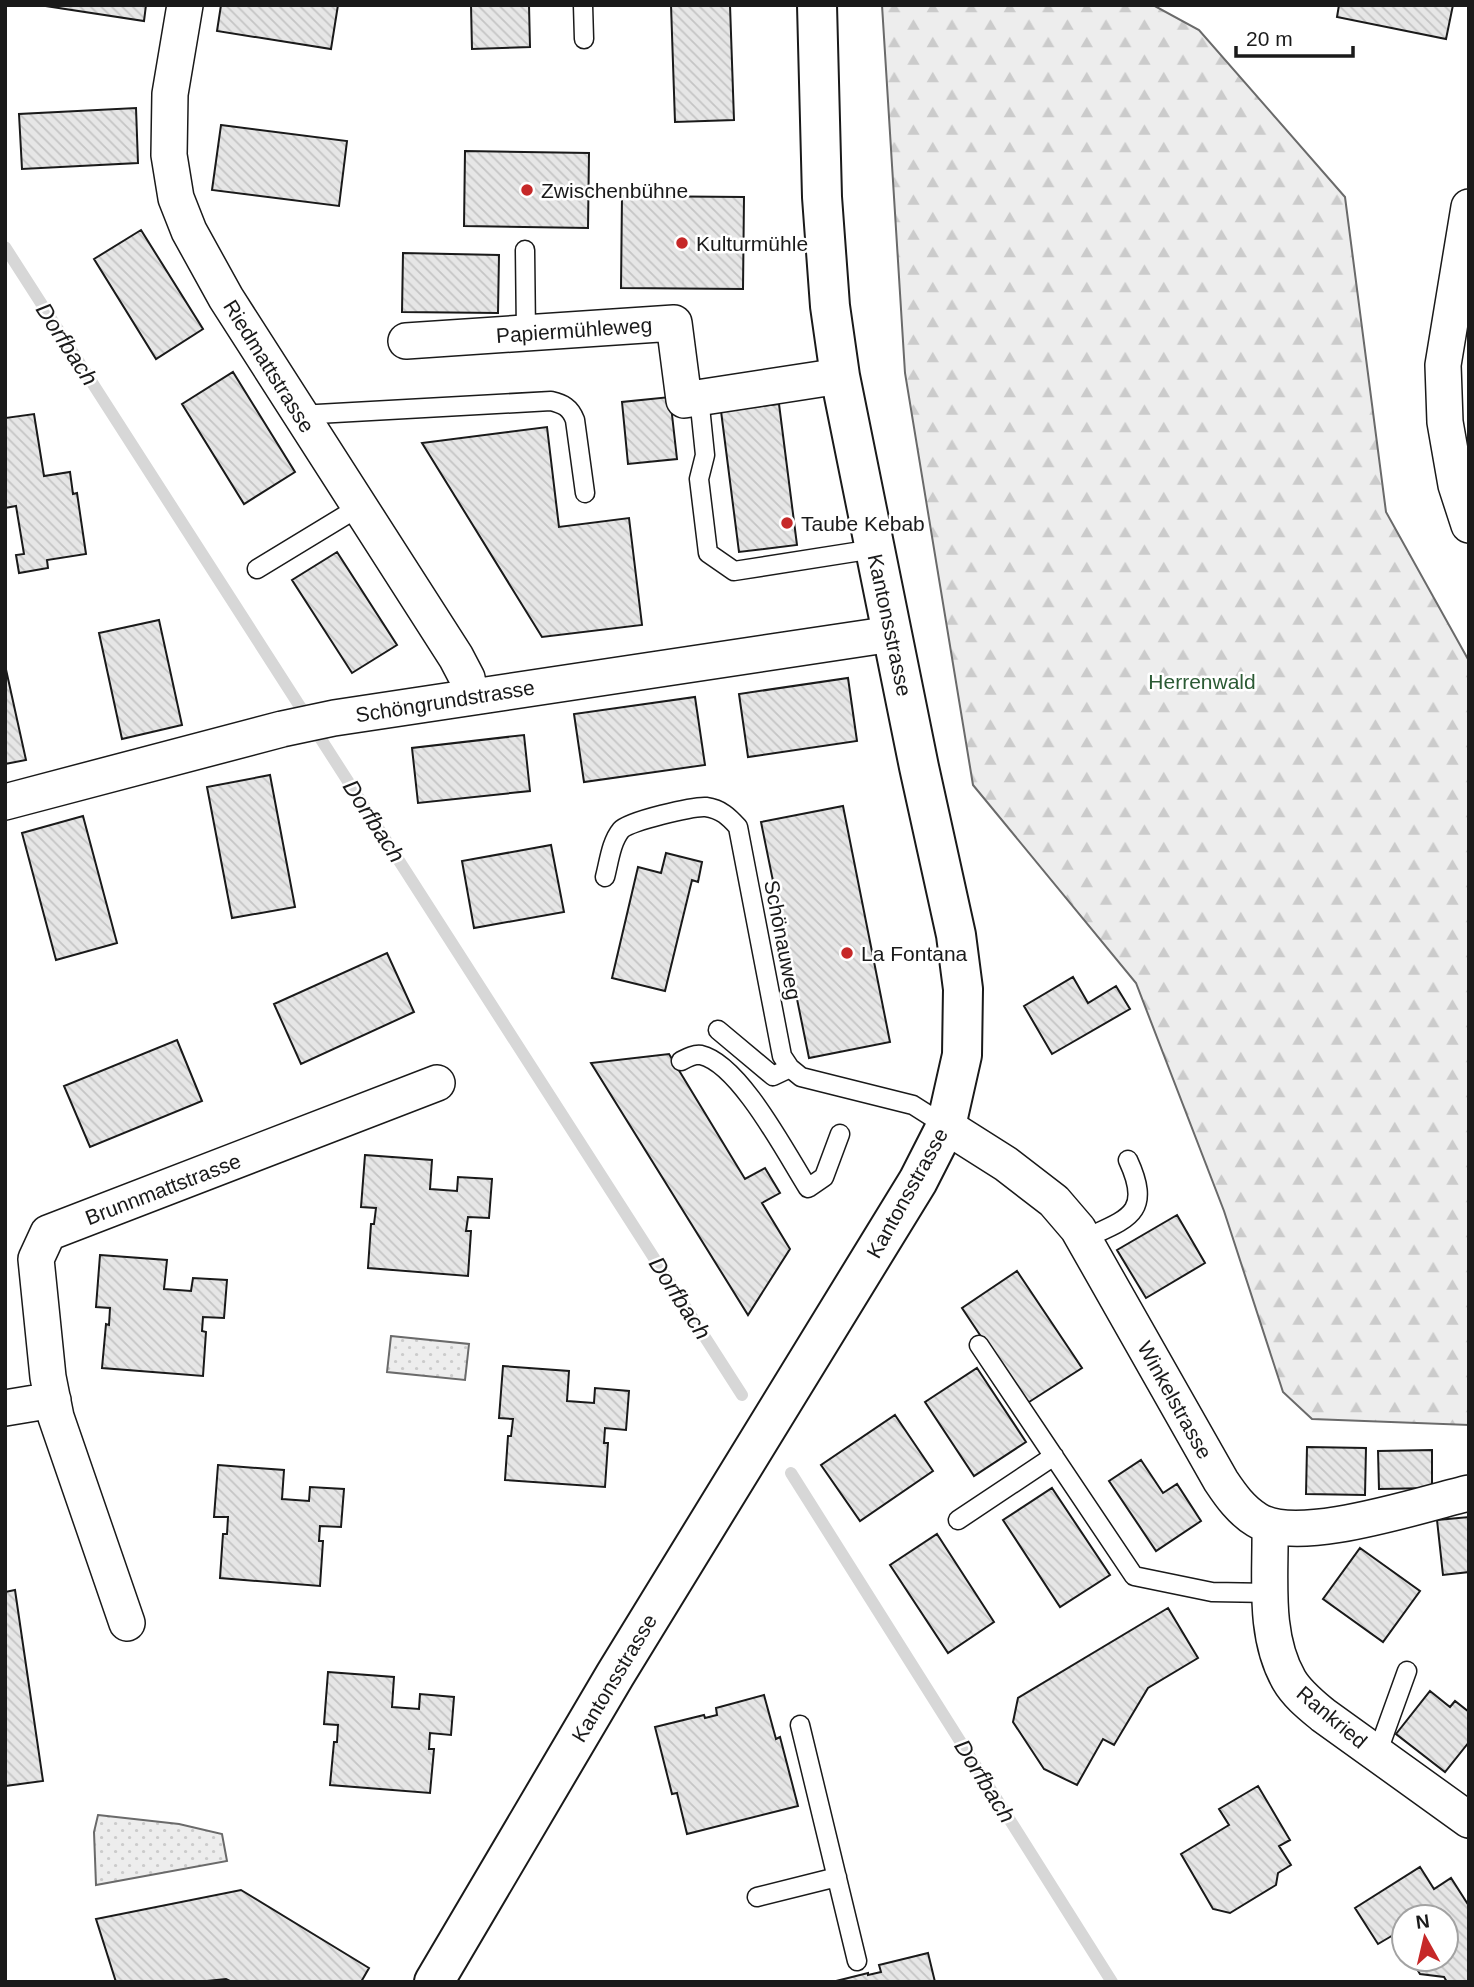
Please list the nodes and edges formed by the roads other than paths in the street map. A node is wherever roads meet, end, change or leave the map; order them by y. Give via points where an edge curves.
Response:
1 (185, 5) edge
2 (583, 5) edge
3 (817, 5) edge
4 (584, 39) dead end
5 (1469, 207) edge
6 (525, 250) dead end
7 (526, 333) junction
8 (406, 341) dead end
9 (840, 376) junction
10 (699, 397) junction
11 (299, 415) junction
12 (585, 493) dead end
13 (359, 507) junction
14 (1469, 525) edge
15 (874, 549) junction
16 (257, 569) dead end
17 (892, 634) junction
18 (470, 696) junction
19 (5, 802) edge
20 (605, 877) dead end
21 (718, 1030) dead end
22 (681, 1061) dead end
23 (790, 1068) junction
24 (773, 1076) junction
25 (437, 1083) dead end
26 (754, 1102) junction
27 (946, 1126) junction
28 (840, 1134) dead end
29 (1128, 1160) dead end
30 (1084, 1239) junction
31 (979, 1345) dead end
32 (53, 1400) junction
33 (5, 1408) edge
34 (1054, 1456) junction
35 (1469, 1493) edge
36 (958, 1520) dead end
37 (1270, 1526) junction
38 (1271, 1593) junction
39 (127, 1623) dead end
40 (1408, 1671) dead end
41 (800, 1725) dead end
42 (1377, 1754) junction
43 (1469, 1820) edge
44 (837, 1877) junction
45 (757, 1897) dead end
46 (857, 1961) dead end
47 (434, 1982) edge

1 - 11 street, Riedmattstrasse via 170,94 169,156 176,198 226,298
2 - 4 lane
3 - 9 main road, Kantonsstrasse via 823,209
5 - 14 street via 1443,365 1444,422
6 - 7 lane
7 - 8 street, Papiermühleweg
7 - 10 street, Papiermühleweg via 674,323 684,400
9 - 10 street
9 - 15 main road, Kantonsstrasse
10 - 15 lane via 705,454 699,479 708,553 716,560 734,570
11 - 12 lane via 551,401 571,410 575,420
11 - 13 street, Riedmattstrasse
13 - 16 lane
13 - 18 street, Riedmattstrasse via 456,657
15 - 17 main road, Kantonsstrasse
17 - 18 street, Schöngrundstrasse
17 - 27 main road, Kantonsstrasse via 956,935 963,989 962,1055
18 - 19 street, Schöngrundstrasse via 282,729
20 - 23 lane, Schönauweg via 614,842 623,828 645,818 705,807 725,813 738,827 782,1056
21 - 24 lane
22 - 26 lane via 695,1055 721,1066
23 - 24 lane
23 - 27 lane via 801,1077 912,1105
24 - 26 lane
25 - 32 street, Brunnmattstrasse via 48,1233 36,1259
26 - 28 lane via 808,1188 824,1177
27 - 30 street, Winkelstrasse via 1054,1201
27 - 47 main road, Kantonsstrasse via 918,1181 615,1675
29 - 30 lane via 1136,1177 1136,1209 1126,1220
30 - 37 street, Winkelstrasse via 1221,1481 1239,1506
31 - 34 lane
32 - 33 street
32 - 39 street, Brunnmattstrasse
34 - 36 lane
34 - 38 lane via 1134,1576 1212,1592
35 - 37 street, Winkelstrasse via 1317,1529
37 - 38 street, Rankried
38 - 42 street, Rankried via 1271,1628 1289,1681 1323,1716
40 - 42 lane
41 - 44 lane
42 - 43 street, Rankried
44 - 45 lane
44 - 46 lane

